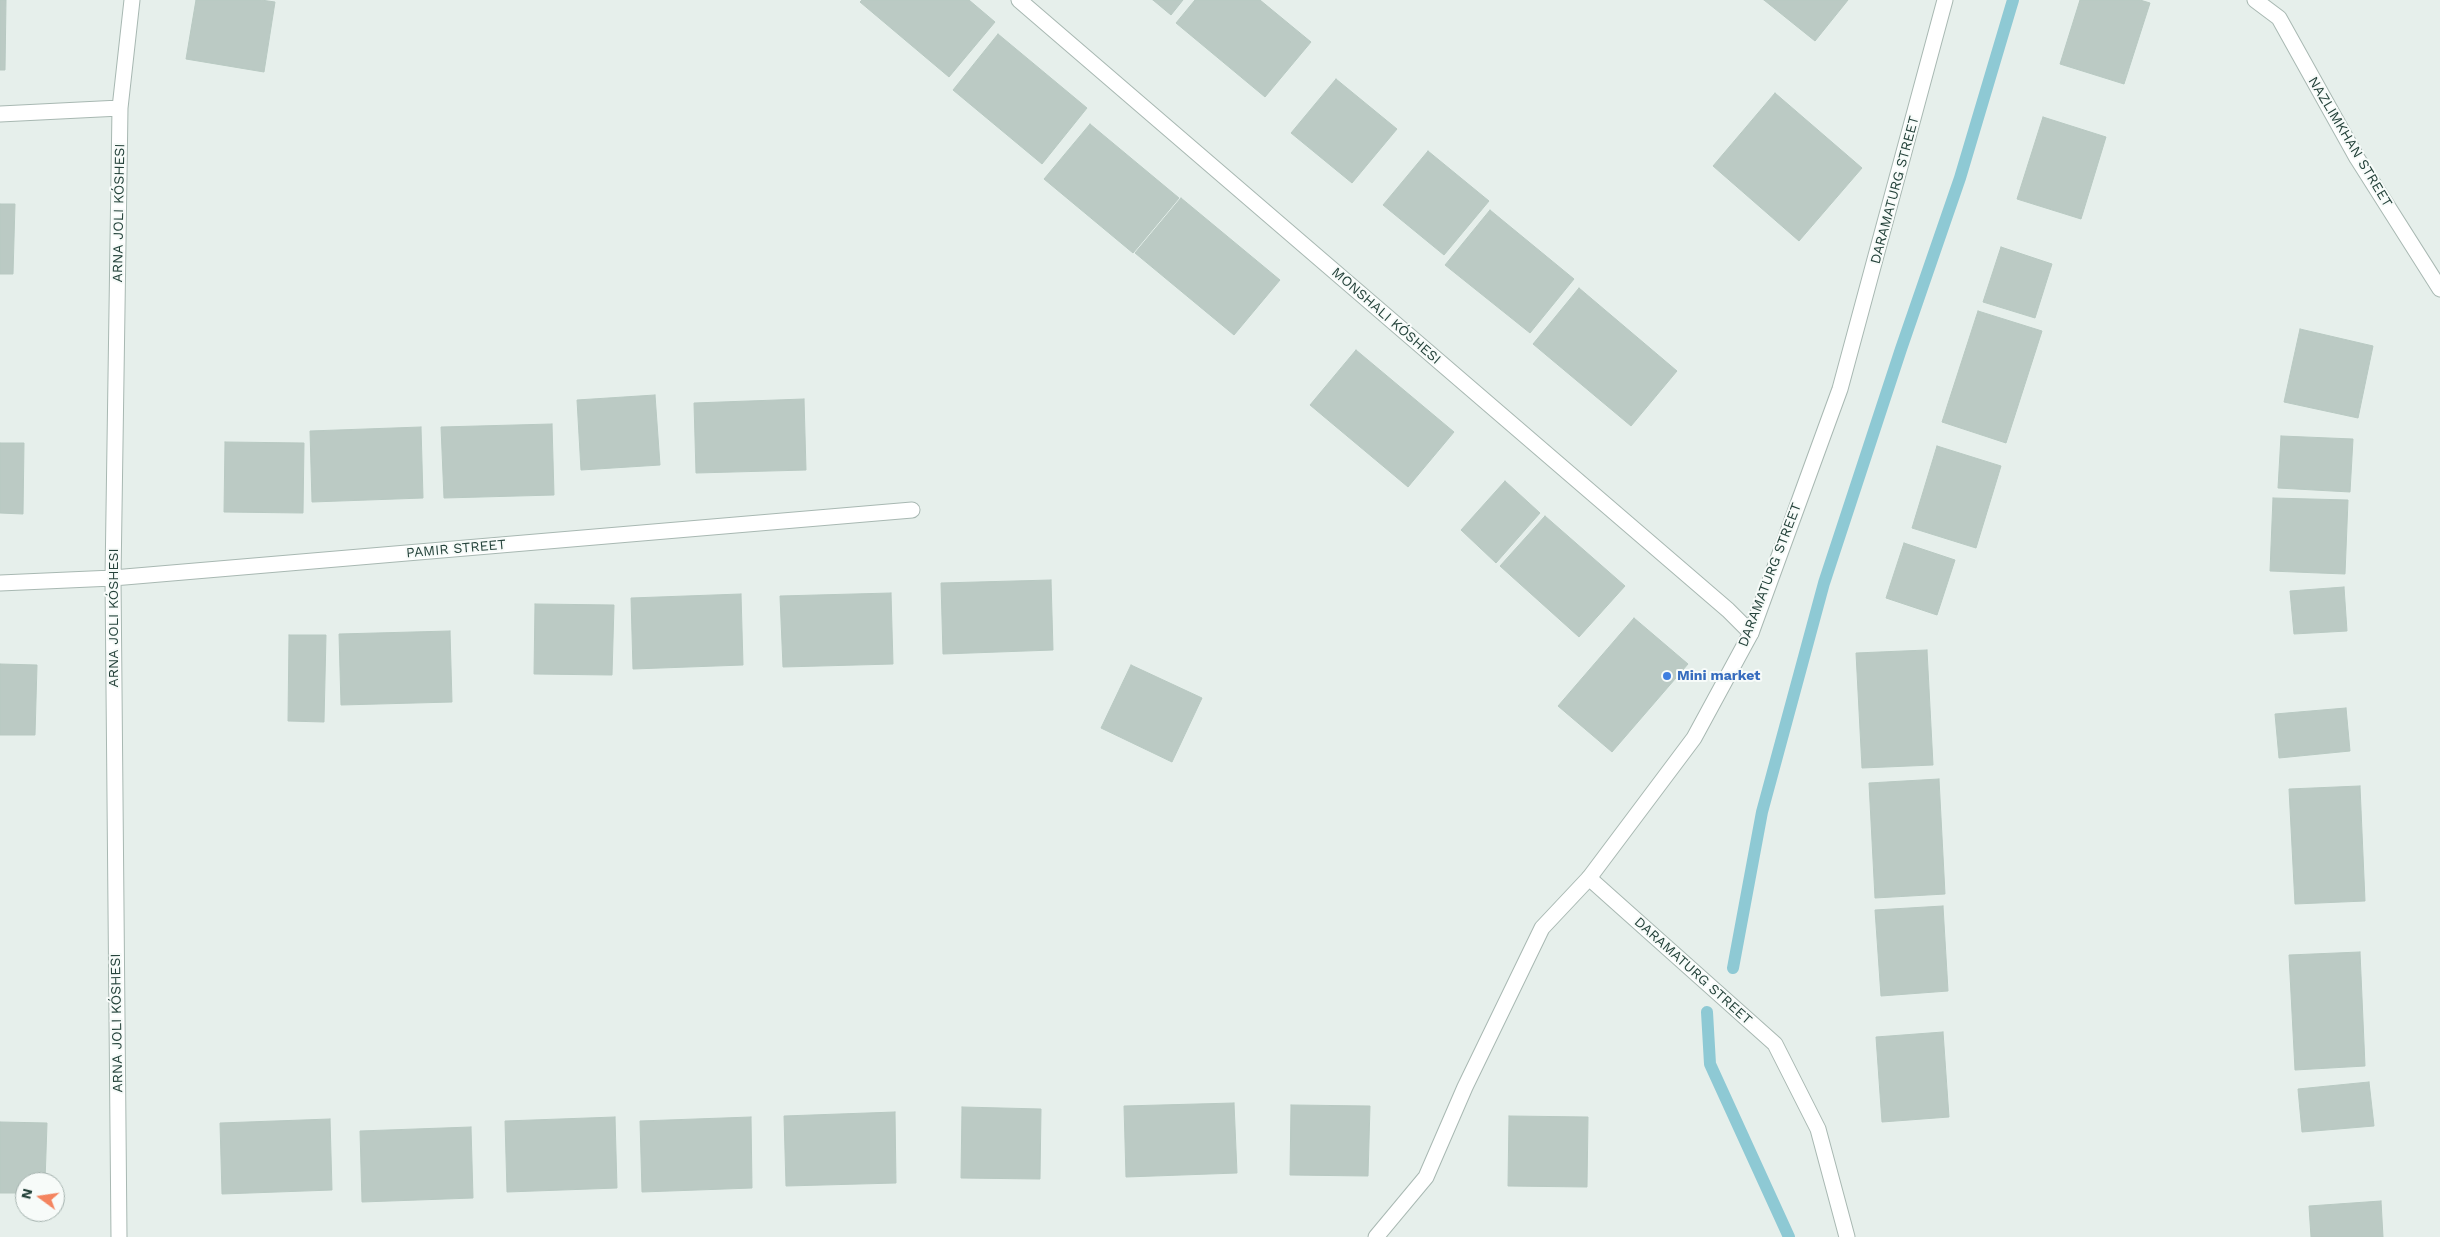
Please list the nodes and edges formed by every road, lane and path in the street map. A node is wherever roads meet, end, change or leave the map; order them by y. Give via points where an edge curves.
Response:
1 (132, 0) edge
2 (1019, 0) edge
3 (1945, 0) edge
4 (2255, 0) edge
5 (120, 108) junction
6 (0, 114) edge
7 (2440, 289) edge
8 (912, 510) dead end
9 (113, 578) junction
10 (0, 584) edge
11 (1751, 633) junction
12 (1589, 878) junction
13 (119, 1237) edge
14 (1376, 1237) edge
15 (1848, 1237) edge

1 - 5 street
2 - 11 street
3 - 11 street, DARAMATURG STREET via 1840,389
4 - 7 street, NAZLIMKHAN STREET via 2279,18 2357,158
5 - 6 street
5 - 9 street
8 - 9 street, PAMIR STREET
9 - 10 street, PAMIR STREET
9 - 13 street
11 - 12 street, DARAMATURG STREET via 1694,738
12 - 14 street via 1542,928 1465,1087 1426,1177
12 - 15 street, DARAMATURG STREET via 1775,1044 1818,1129

